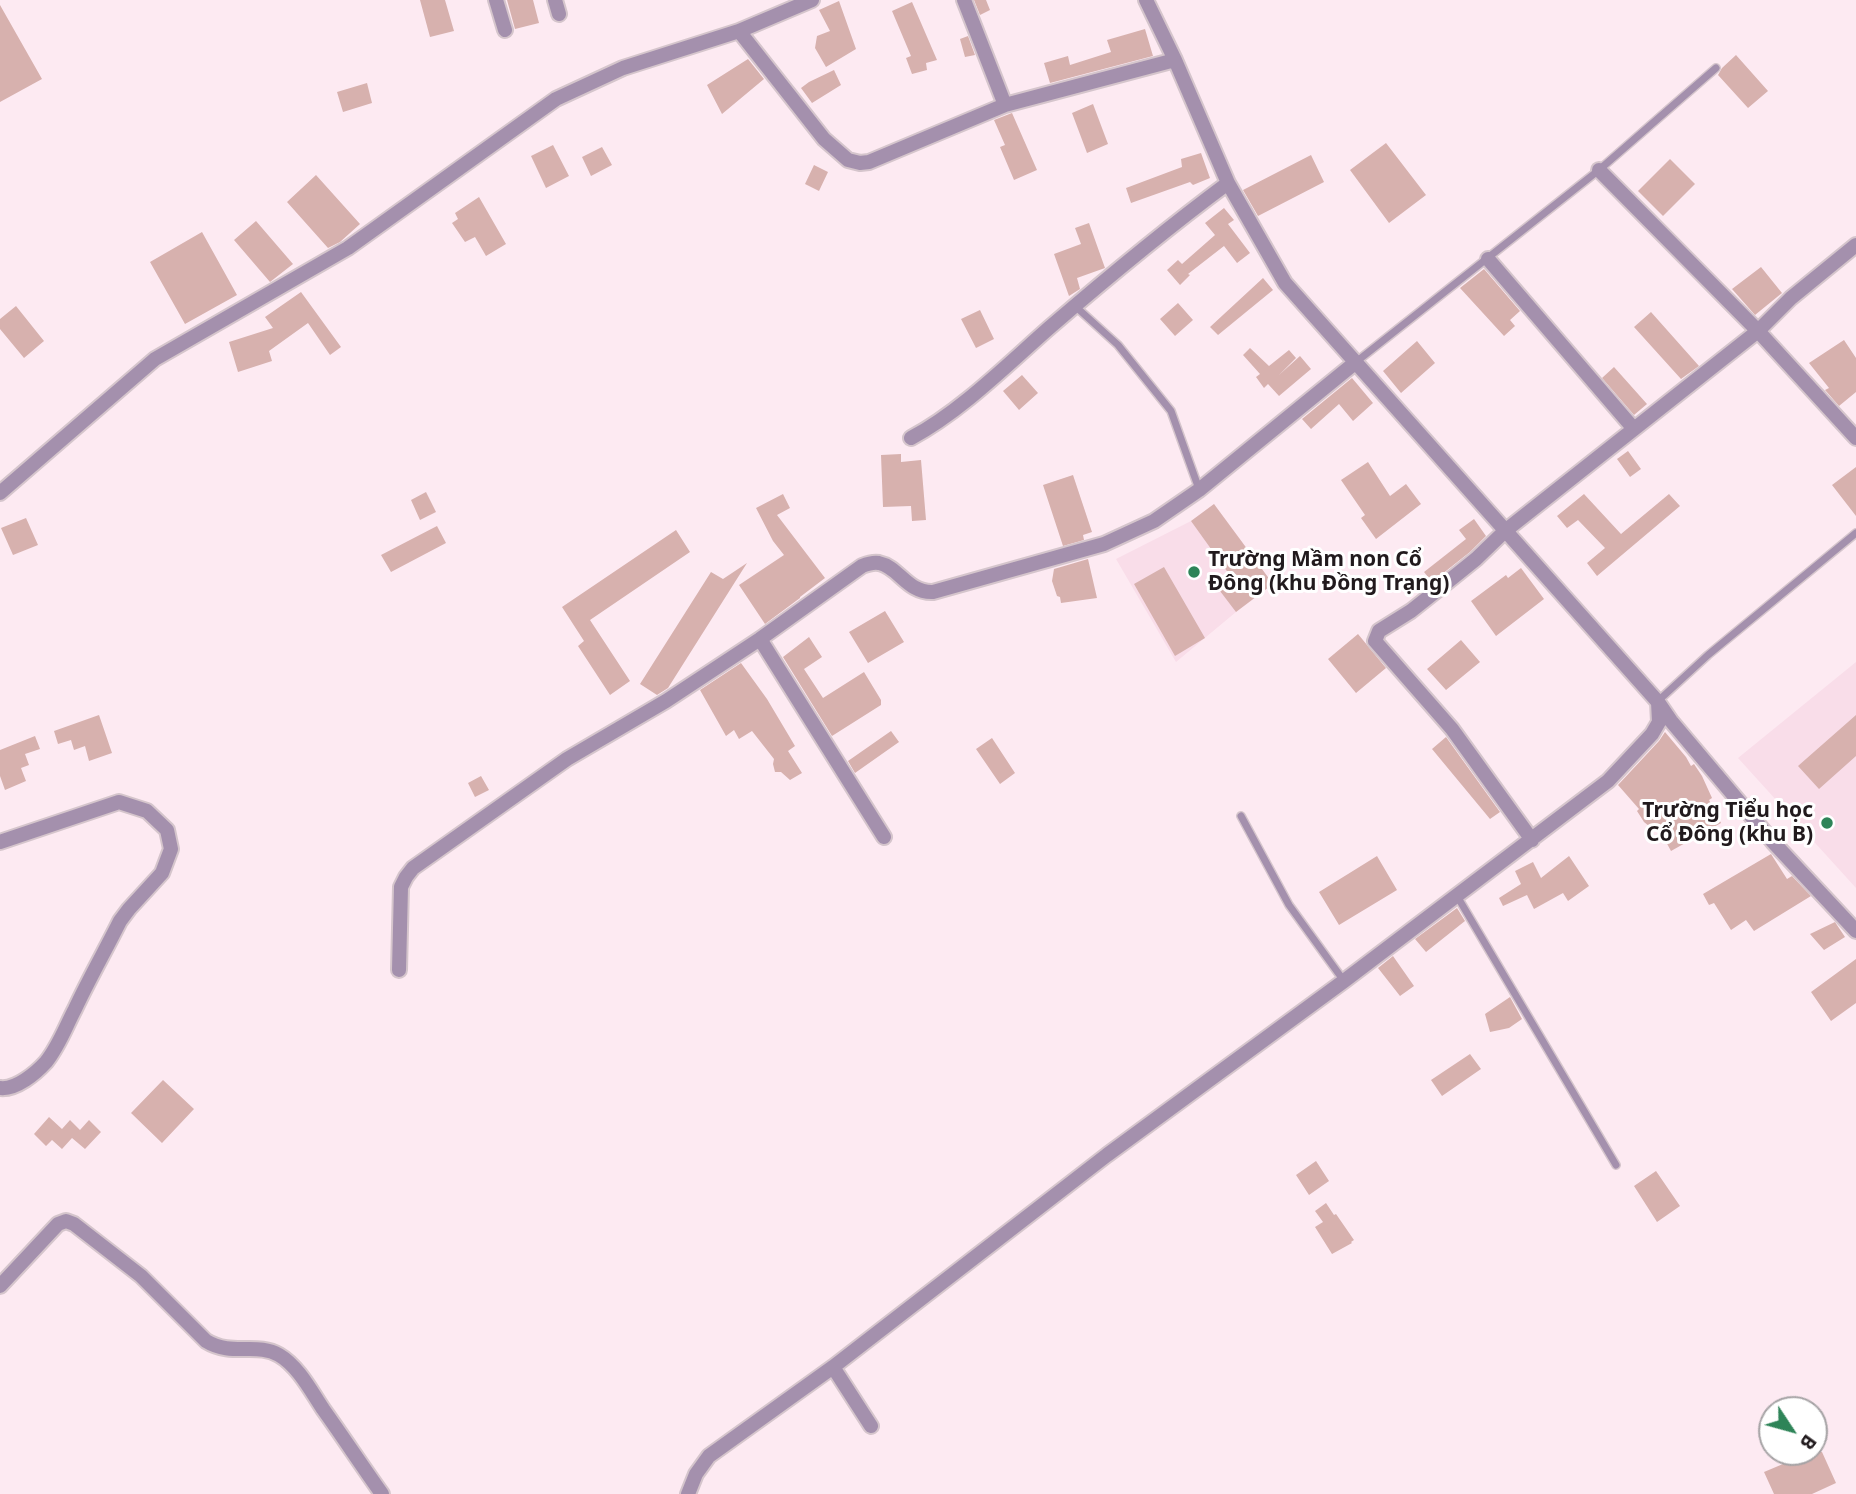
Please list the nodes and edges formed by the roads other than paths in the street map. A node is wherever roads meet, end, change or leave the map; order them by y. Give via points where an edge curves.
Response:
1 (496, 0) edge
2 (812, 0) edge
3 (964, 0) edge
4 (1146, 0) edge
5 (505, 30) dead end
6 (739, 31) junction
7 (1174, 60) junction
8 (1716, 68) dead end
9 (1005, 105) junction
10 (1599, 170) junction
11 (1227, 183) junction
12 (1856, 245) edge
13 (1488, 259) junction
14 (1075, 306) junction
15 (1758, 331) junction
16 (1356, 362) junction
17 (1634, 429) junction
18 (911, 438) dead end
19 (1856, 438) edge
20 (1199, 490) junction
21 (0, 493) edge
22 (1505, 531) junction
23 (1856, 533) edge
24 (760, 639) junction
25 (1658, 702) junction
26 (1241, 816) dead end
27 (884, 837) dead end
28 (1532, 840) junction
29 (0, 842) edge
30 (1456, 896) junction
31 (1856, 931) edge
32 (399, 970) dead end
33 (1344, 981) junction
34 (0, 1088) edge
35 (1616, 1165) dead end
36 (0, 1286) edge
37 (833, 1367) junction
38 (871, 1426) dead end
39 (382, 1494) edge
40 (688, 1494) edge

1 - 5 street
2 - 6 street
3 - 9 street
4 - 7 street
6 - 9 street via 824,139 853,162 869,162
6 - 21 street via 623,68 556,99 348,248 155,359
7 - 9 street
7 - 11 street
8 - 10 lane
10 - 13 lane
10 - 15 street
11 - 14 street
11 - 16 street via 1285,283
12 - 15 street
13 - 16 lane
13 - 17 street
14 - 18 street via 945,416
14 - 20 lane via 1118,345 1171,411
15 - 17 street
15 - 19 street
16 - 20 street
16 - 22 street
17 - 22 street
20 - 24 street via 1154,521 1104,544 945,590 925,592 885,565 862,566
22 - 25 street
22 - 28 street via 1411,611 1379,631 1376,641 1452,729
23 - 25 lane
24 - 27 street
24 - 32 street via 567,759 413,868 401,887
25 - 28 street via 1659,722 1652,734 1608,781
25 - 31 street via 1773,842
26 - 33 lane via 1289,905
28 - 30 street
29 - 34 street via 120,802 147,811 167,830 171,849 162,873 120,921 46,1062 30,1077
30 - 33 street
30 - 35 lane
33 - 37 street via 1107,1155
36 - 39 street via 58,1224 74,1224 141,1276 213,1346 271,1351 286,1360
37 - 38 street
37 - 40 street via 709,1456

